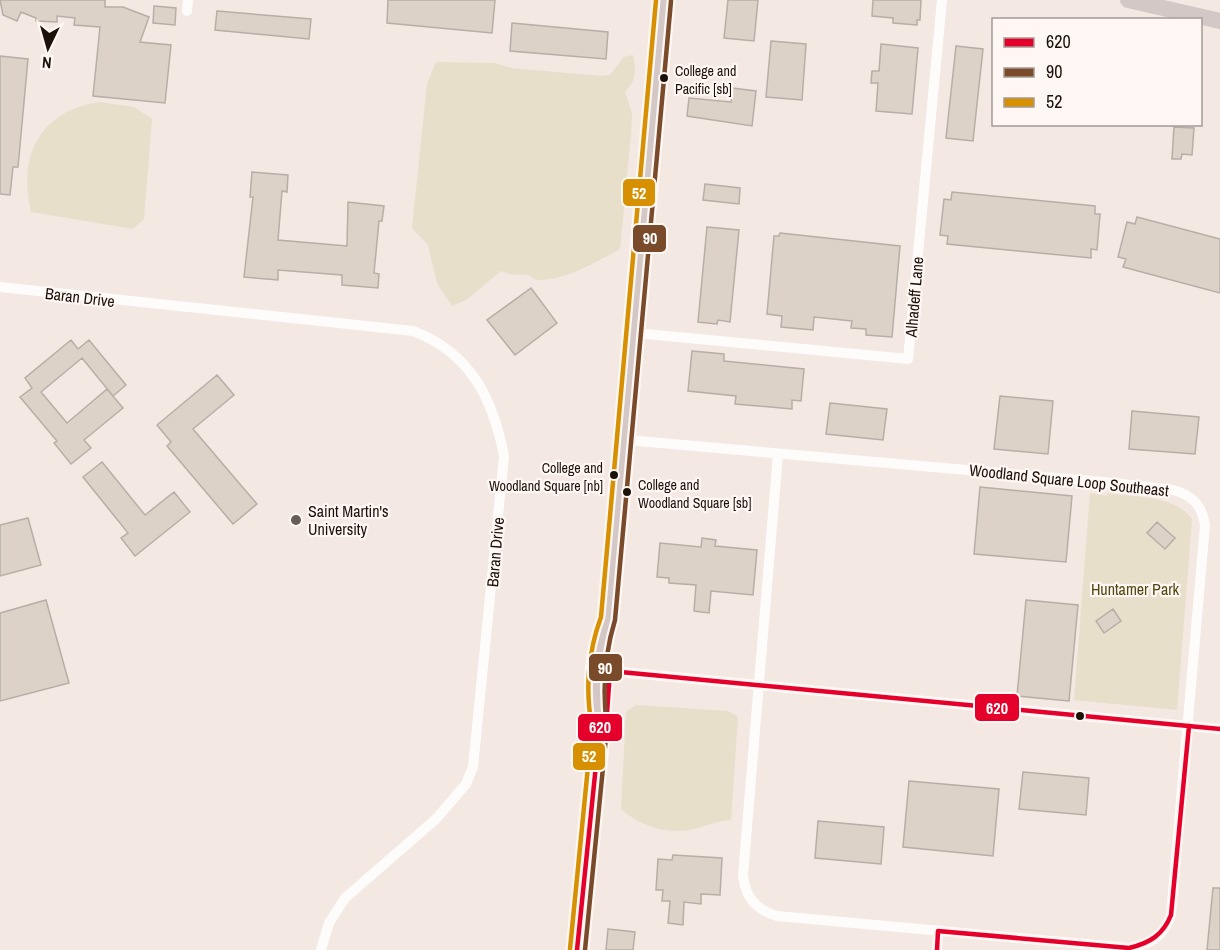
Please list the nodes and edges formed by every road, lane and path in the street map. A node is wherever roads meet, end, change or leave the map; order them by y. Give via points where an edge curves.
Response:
1 (664, 0) edge
2 (942, 0) edge
3 (1128, 0) edge
4 (1220, 21) edge
5 (0, 287) edge
6 (636, 333) junction
7 (627, 440) junction
8 (778, 454) junction
9 (608, 619) junction
10 (610, 671) junction
11 (760, 687) junction
12 (600, 726) junction
13 (1189, 726) junction
14 (1220, 729) edge
15 (938, 931) junction
16 (321, 950) edge
17 (577, 950) edge
18 (936, 950) edge

1 - 6 main road
2 - 6 street, Alhadeff Lane via 908,359
3 - 4 main road
5 - 16 street, Baran Drive via 413,332 443,345 456,356 493,409 504,456 473,767 466,784 436,819 345,898 329,923
6 - 7 main road
7 - 8 street, Woodland Square Loop Southeast
7 - 9 main road
8 - 11 street, Woodland Square Loop Southeast
8 - 13 street, Woodland Square Loop Southeast via 1102,482 1173,490 1190,497 1197,503 1205,525
9 - 10 main road via 613,636
9 - 12 main road via 602,634 599,669 596,711
10 - 11 street
10 - 12 main road via 607,713
11 - 13 street
11 - 15 street, Woodland Square Loop Southeast via 743,875 750,900 766,913 777,915
12 - 17 main road
13 - 14 street
13 - 15 street, Woodland Square Loop Southeast via 1171,915 1156,939 1129,948
15 - 18 street

